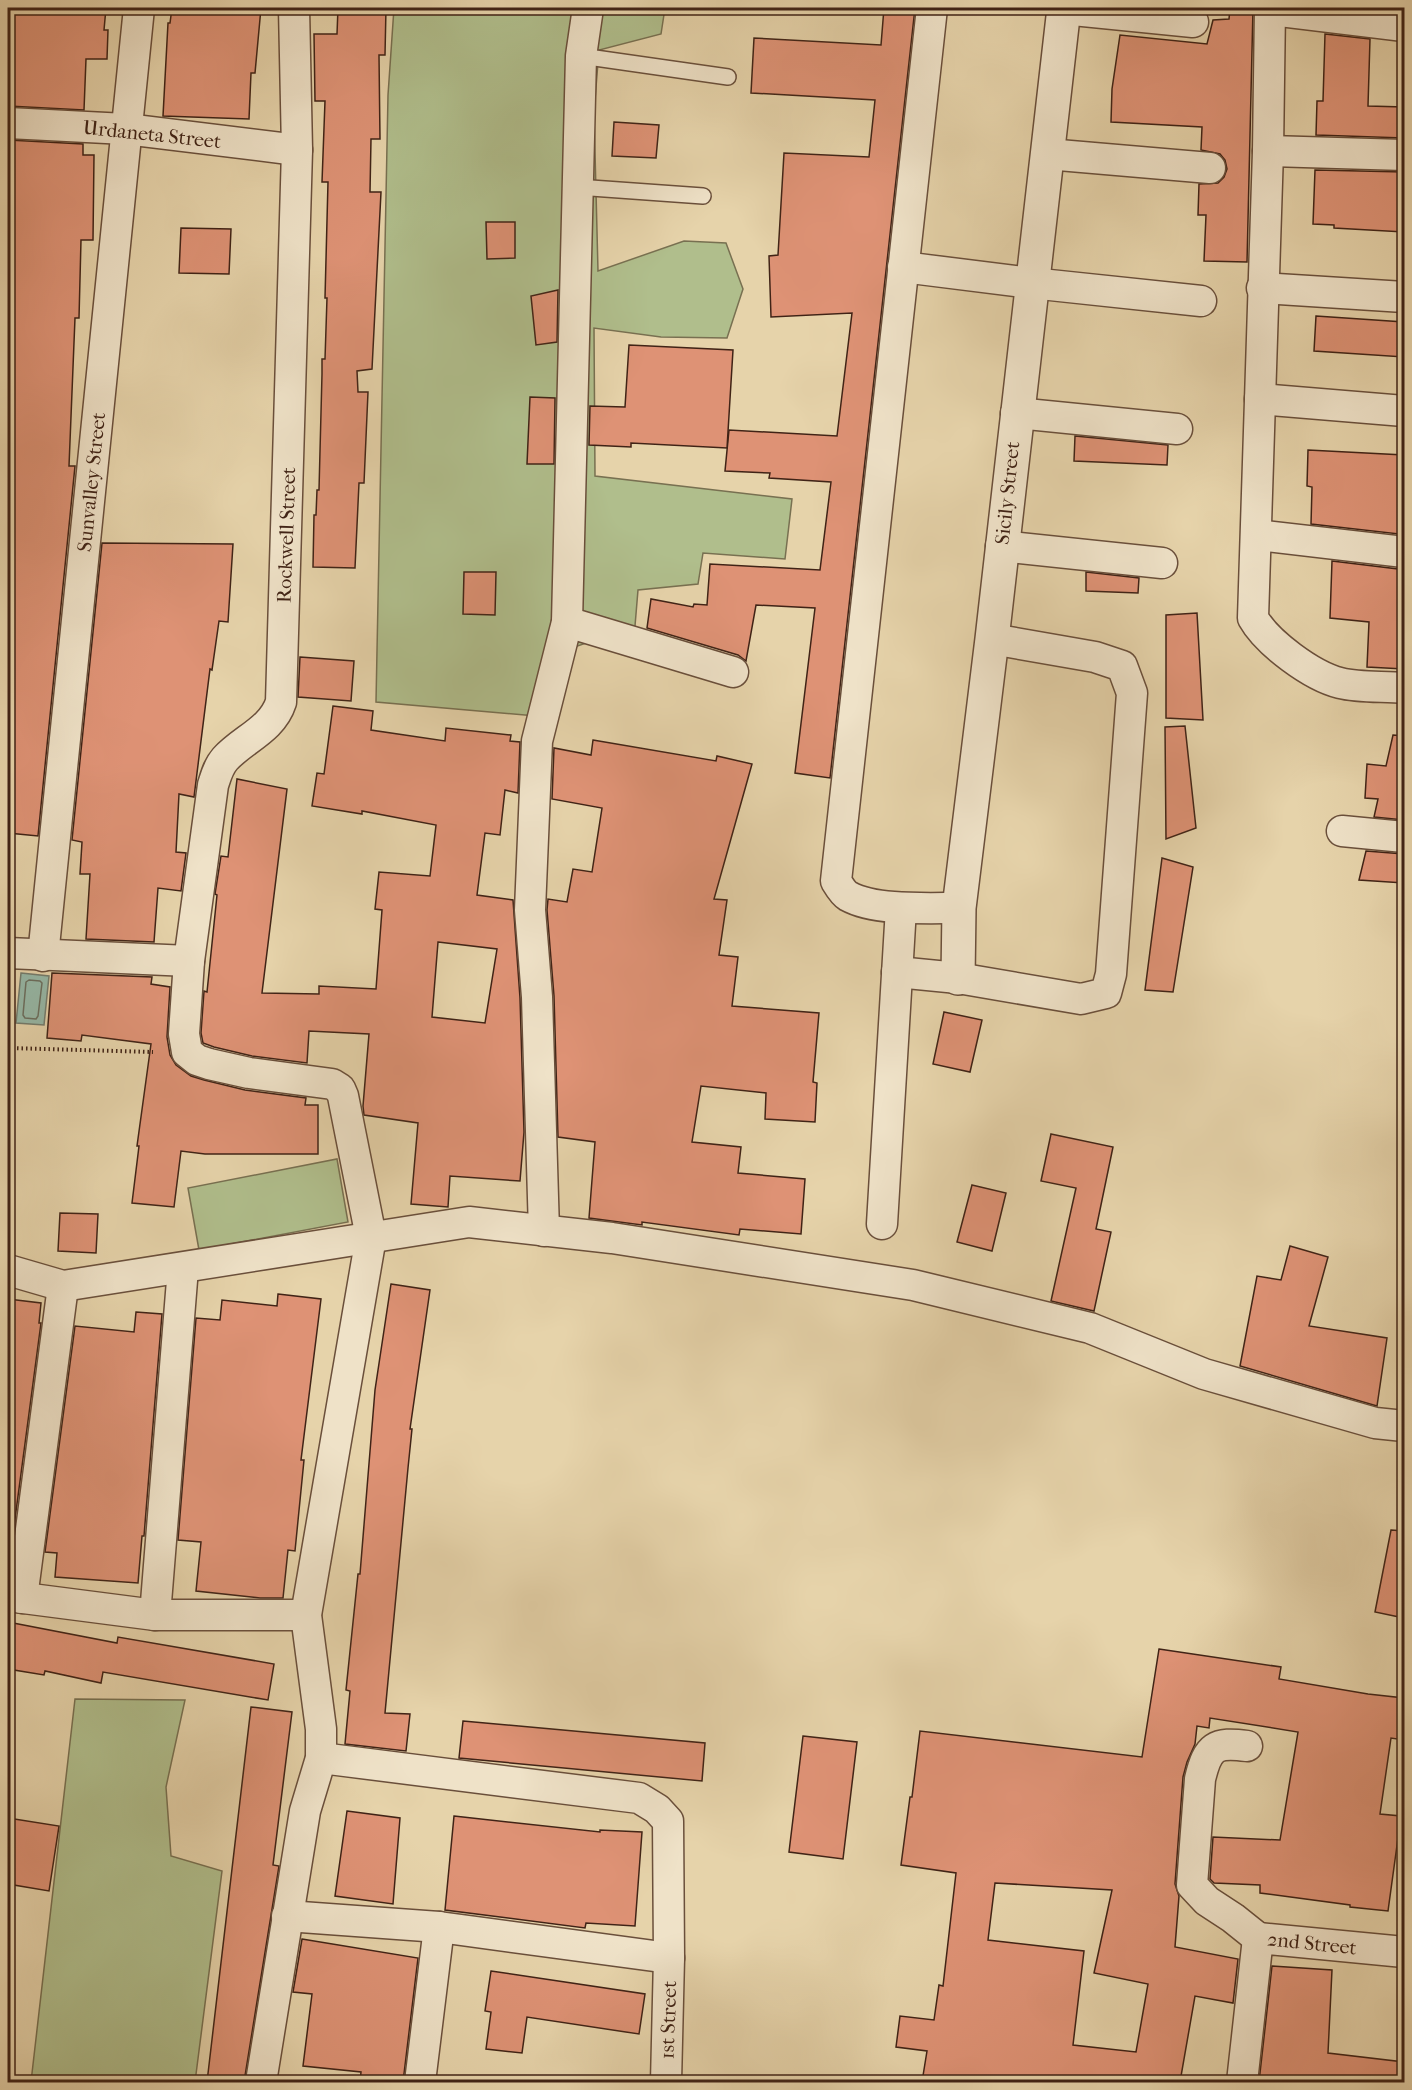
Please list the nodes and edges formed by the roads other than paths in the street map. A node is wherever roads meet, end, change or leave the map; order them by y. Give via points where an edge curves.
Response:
1 (139, 8) edge
2 (294, 8) edge
3 (588, 8) edge
4 (932, 8) edge
5 (1064, 8) edge
6 (1270, 9) edge
7 (1193, 22) dead end
8 (1404, 26) edge
9 (581, 57) junction
10 (728, 77) dead end
11 (8, 123) edge
12 (126, 129) junction
13 (297, 150) junction
14 (1268, 151) junction
15 (1047, 154) junction
16 (1404, 155) edge
17 (1210, 168) dead end
18 (577, 187) junction
19 (703, 196) dead end
20 (903, 267) junction
21 (1031, 283) junction
22 (1263, 288) junction
23 (1404, 297) edge
24 (1201, 301) dead end
25 (1260, 399) junction
26 (1404, 411) edge
27 (1016, 413) junction
28 (1178, 429) dead end
29 (1257, 535) junction
30 (1001, 546) junction
31 (1404, 552) edge
32 (1162, 562) dead end
33 (567, 622) junction
34 (992, 639) junction
35 (733, 672) dead end
36 (1404, 688) edge
37 (1342, 831) dead end
38 (1404, 837) edge
39 (901, 908) junction
40 (959, 908) junction
41 (8, 953) edge
42 (43, 956) junction
43 (189, 961) junction
44 (897, 972) junction
45 (958, 978) junction
46 (882, 1224) dead end
47 (544, 1231) junction
48 (370, 1237) junction
49 (183, 1268) junction
50 (8, 1270) edge
51 (63, 1286) junction
52 (1404, 1426) edge
53 (15, 1597) edge
54 (155, 1615) junction
55 (306, 1615) junction
56 (1247, 1746) dead end
57 (321, 1758) junction
58 (288, 1916) junction
59 (439, 1927) junction
60 (1258, 1938) junction
61 (1404, 1952) edge
62 (669, 1958) junction
63 (261, 2082) edge
64 (420, 2082) edge
65 (666, 2082) edge
66 (1242, 2082) edge

1 - 12 street, Sunvalley Street
2 - 13 street, Rockwell Street
3 - 9 street
4 - 20 street
5 - 7 street
5 - 15 street, Sicily Street
6 - 8 street
6 - 14 street
9 - 10 lane
9 - 18 street
11 - 12 street, Urdaneta Street
12 - 13 street, Urdaneta Street
12 - 42 street, Sunvalley Street
13 - 43 street, Rockwell Street via 281,702 272,721 225,759 217,771
14 - 16 street
14 - 22 street
15 - 17 street
15 - 21 street, Sicily Street
18 - 19 lane
18 - 33 street
20 - 21 street
20 - 39 street via 836,882 845,895
21 - 24 street
21 - 27 street, Sicily Street
22 - 23 street
22 - 25 street
25 - 26 street
25 - 29 street
27 - 28 street
27 - 30 street, Sicily Street
29 - 31 street
29 - 36 street via 1253,618 1259,628 1295,660 1326,678
30 - 32 street
30 - 34 street, Sicily Street
33 - 35 street
33 - 47 street via 537,741 530,910 537,997
34 - 40 street, Sicily Street
34 - 45 street via 1095,657 1122,666 1132,693 1111,974 1106,993 1082,999
37 - 38 street
39 - 40 street
39 - 44 street
40 - 45 street, Sicily Street
41 - 42 street
42 - 43 street
43 - 48 street, Rockwell Street via 185,1043 197,1060 332,1084 340,1089
44 - 45 street
44 - 46 street
47 - 48 street via 469,1222
47 - 52 street via 913,1285 1090,1328 1204,1374 1375,1423
48 - 49 street
48 - 55 street
49 - 51 street
49 - 54 street
50 - 51 street
51 - 53 street
53 - 54 street
54 - 55 street
55 - 57 street via 321,1729
56 - 60 street via 1220,1746 1204,1762 1192,1885 1207,1901
57 - 58 street via 305,1811
57 - 62 street, 1st Street via 639,1798 668,1821
58 - 59 street
58 - 63 street
59 - 62 street
59 - 64 street
60 - 61 street, 2nd Street
60 - 66 street, 2nd Street
62 - 65 street, 1st Street

